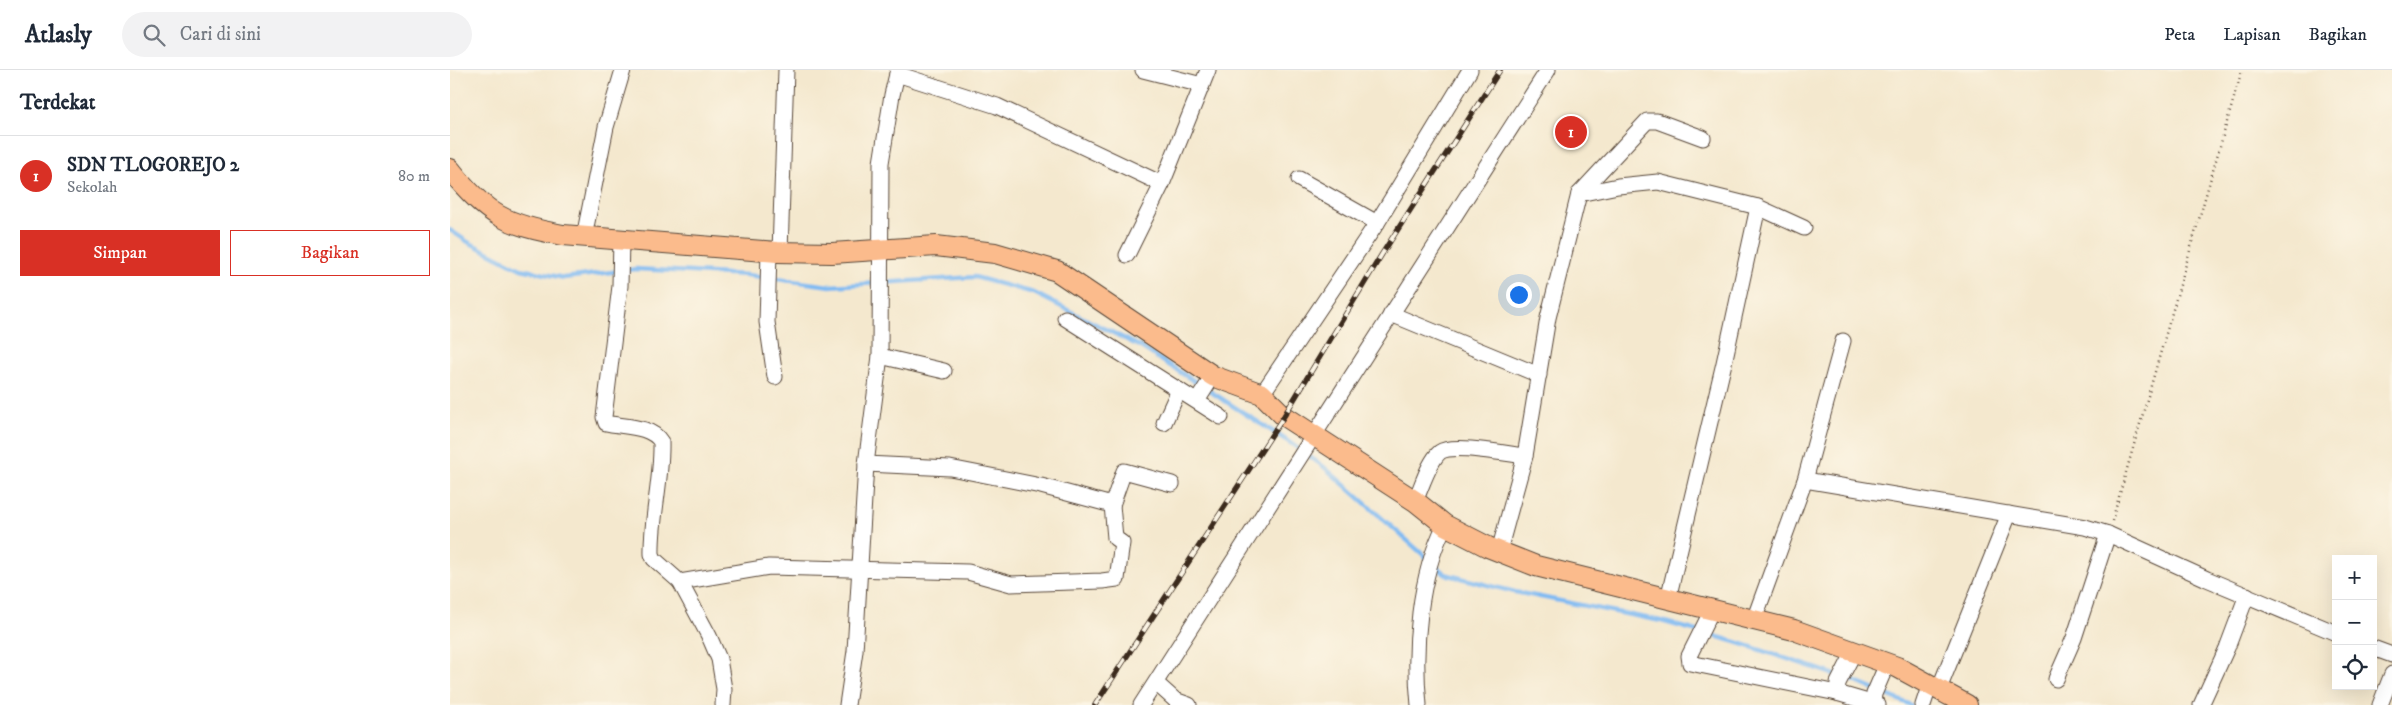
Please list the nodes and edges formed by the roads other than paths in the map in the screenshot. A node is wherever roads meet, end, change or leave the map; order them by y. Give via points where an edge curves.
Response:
1 (623, 70) edge
2 (786, 70) edge
3 (1143, 70) edge
4 (1208, 70) edge
5 (1470, 70) edge
6 (1548, 70) edge
7 (898, 72) edge
8 (1202, 85) junction
9 (1703, 138) dead end
10 (450, 169) edge
11 (1299, 179) dead end
12 (1162, 184) junction
13 (1579, 194) junction
14 (1758, 206) junction
15 (1377, 223) junction
16 (1804, 228) dead end
17 (584, 237) junction
18 (621, 239) junction
19 (1127, 255) dead end
20 (773, 257) junction
21 (880, 257) junction
22 (1391, 314) junction
23 (1065, 318) dead end
24 (1843, 341) dead end
25 (880, 356) junction
26 (944, 371) dead end
27 (1539, 375) junction
28 (775, 377) dead end
29 (1213, 377) junction
30 (1179, 390) junction
31 (1262, 394) junction
32 (1199, 397) junction
33 (1221, 417) dead end
34 (1164, 423) dead end
35 (1313, 434) junction
36 (1525, 456) junction
37 (866, 464) junction
38 (1805, 480) junction
39 (1172, 484) dead end
40 (1415, 501) junction
41 (1112, 505) junction
42 (2008, 514) junction
43 (1446, 525) junction
44 (2108, 534) junction
45 (1499, 551) junction
46 (860, 568) junction
47 (680, 582) junction
48 (2246, 595) junction
49 (1668, 599) junction
50 (1708, 616) junction
51 (1754, 620) junction
52 (2332, 631) edge
53 (2377, 649) edge
54 (1852, 655) junction
55 (2392, 655) edge
56 (1885, 669) junction
57 (2392, 674) edge
58 (2056, 679) dead end
59 (1156, 683) junction
60 (1837, 688) junction
61 (1930, 693) edge
62 (1875, 701) edge
63 (1964, 704) edge
64 (723, 705) edge
65 (848, 705) edge
66 (1141, 705) edge
67 (1189, 705) edge
68 (1418, 705) edge
69 (2201, 705) edge
70 (2380, 705) edge

1 - 17 street via 606,127
2 - 20 street
3 - 8 street
4 - 8 street
5 - 15 street
6 - 22 street
7 - 12 street via 997,106
7 - 21 street via 881,163
8 - 12 street
9 - 13 street via 1657,121 1647,121
10 - 17 main road via 472,196 494,214 535,230
11 - 15 street
12 - 19 street
13 - 14 street via 1658,182
13 - 27 street via 1548,318
14 - 16 street
14 - 49 street
15 - 31 street
17 - 18 main road
18 - 20 main road
18 - 47 street via 620,286 604,417 606,423 634,427 654,434 661,442 652,554
20 - 21 main road
20 - 28 street via 768,288 768,322
21 - 25 street
21 - 29 main road via 936,246 994,253 1057,271
22 - 27 street
22 - 35 street
23 - 30 street
24 - 38 street
25 - 26 street
25 - 37 street
27 - 36 street
29 - 31 main road
29 - 32 street
30 - 32 street
30 - 34 street
31 - 35 main road via 1284,416
32 - 33 street
35 - 40 main road
35 - 59 street
36 - 40 street via 1457,449 1440,452 1434,458
36 - 45 street
37 - 41 street via 950,468 1041,486
37 - 46 street
38 - 42 street
38 - 51 street
39 - 41 street via 1124,471
40 - 43 main road
41 - 46 street via 1115,538 1122,543 1116,579 1011,584 968,572
42 - 44 street
42 - 61 street
43 - 45 main road
43 - 68 street via 1429,565 1419,626
44 - 48 street
44 - 58 street via 2074,638
45 - 49 main road via 1536,566
46 - 47 street via 769,567
46 - 65 street
47 - 64 street via 719,659
48 - 52 street
48 - 69 street
49 - 50 main road
50 - 51 main road
50 - 60 street via 1688,660 1690,663
51 - 54 main road via 1794,630
53 - 55 street
54 - 56 main road
54 - 60 street
56 - 61 main road
56 - 62 street
57 - 70 street
59 - 66 street
59 - 67 street via 1175,700
60 - 62 street
61 - 63 main road

